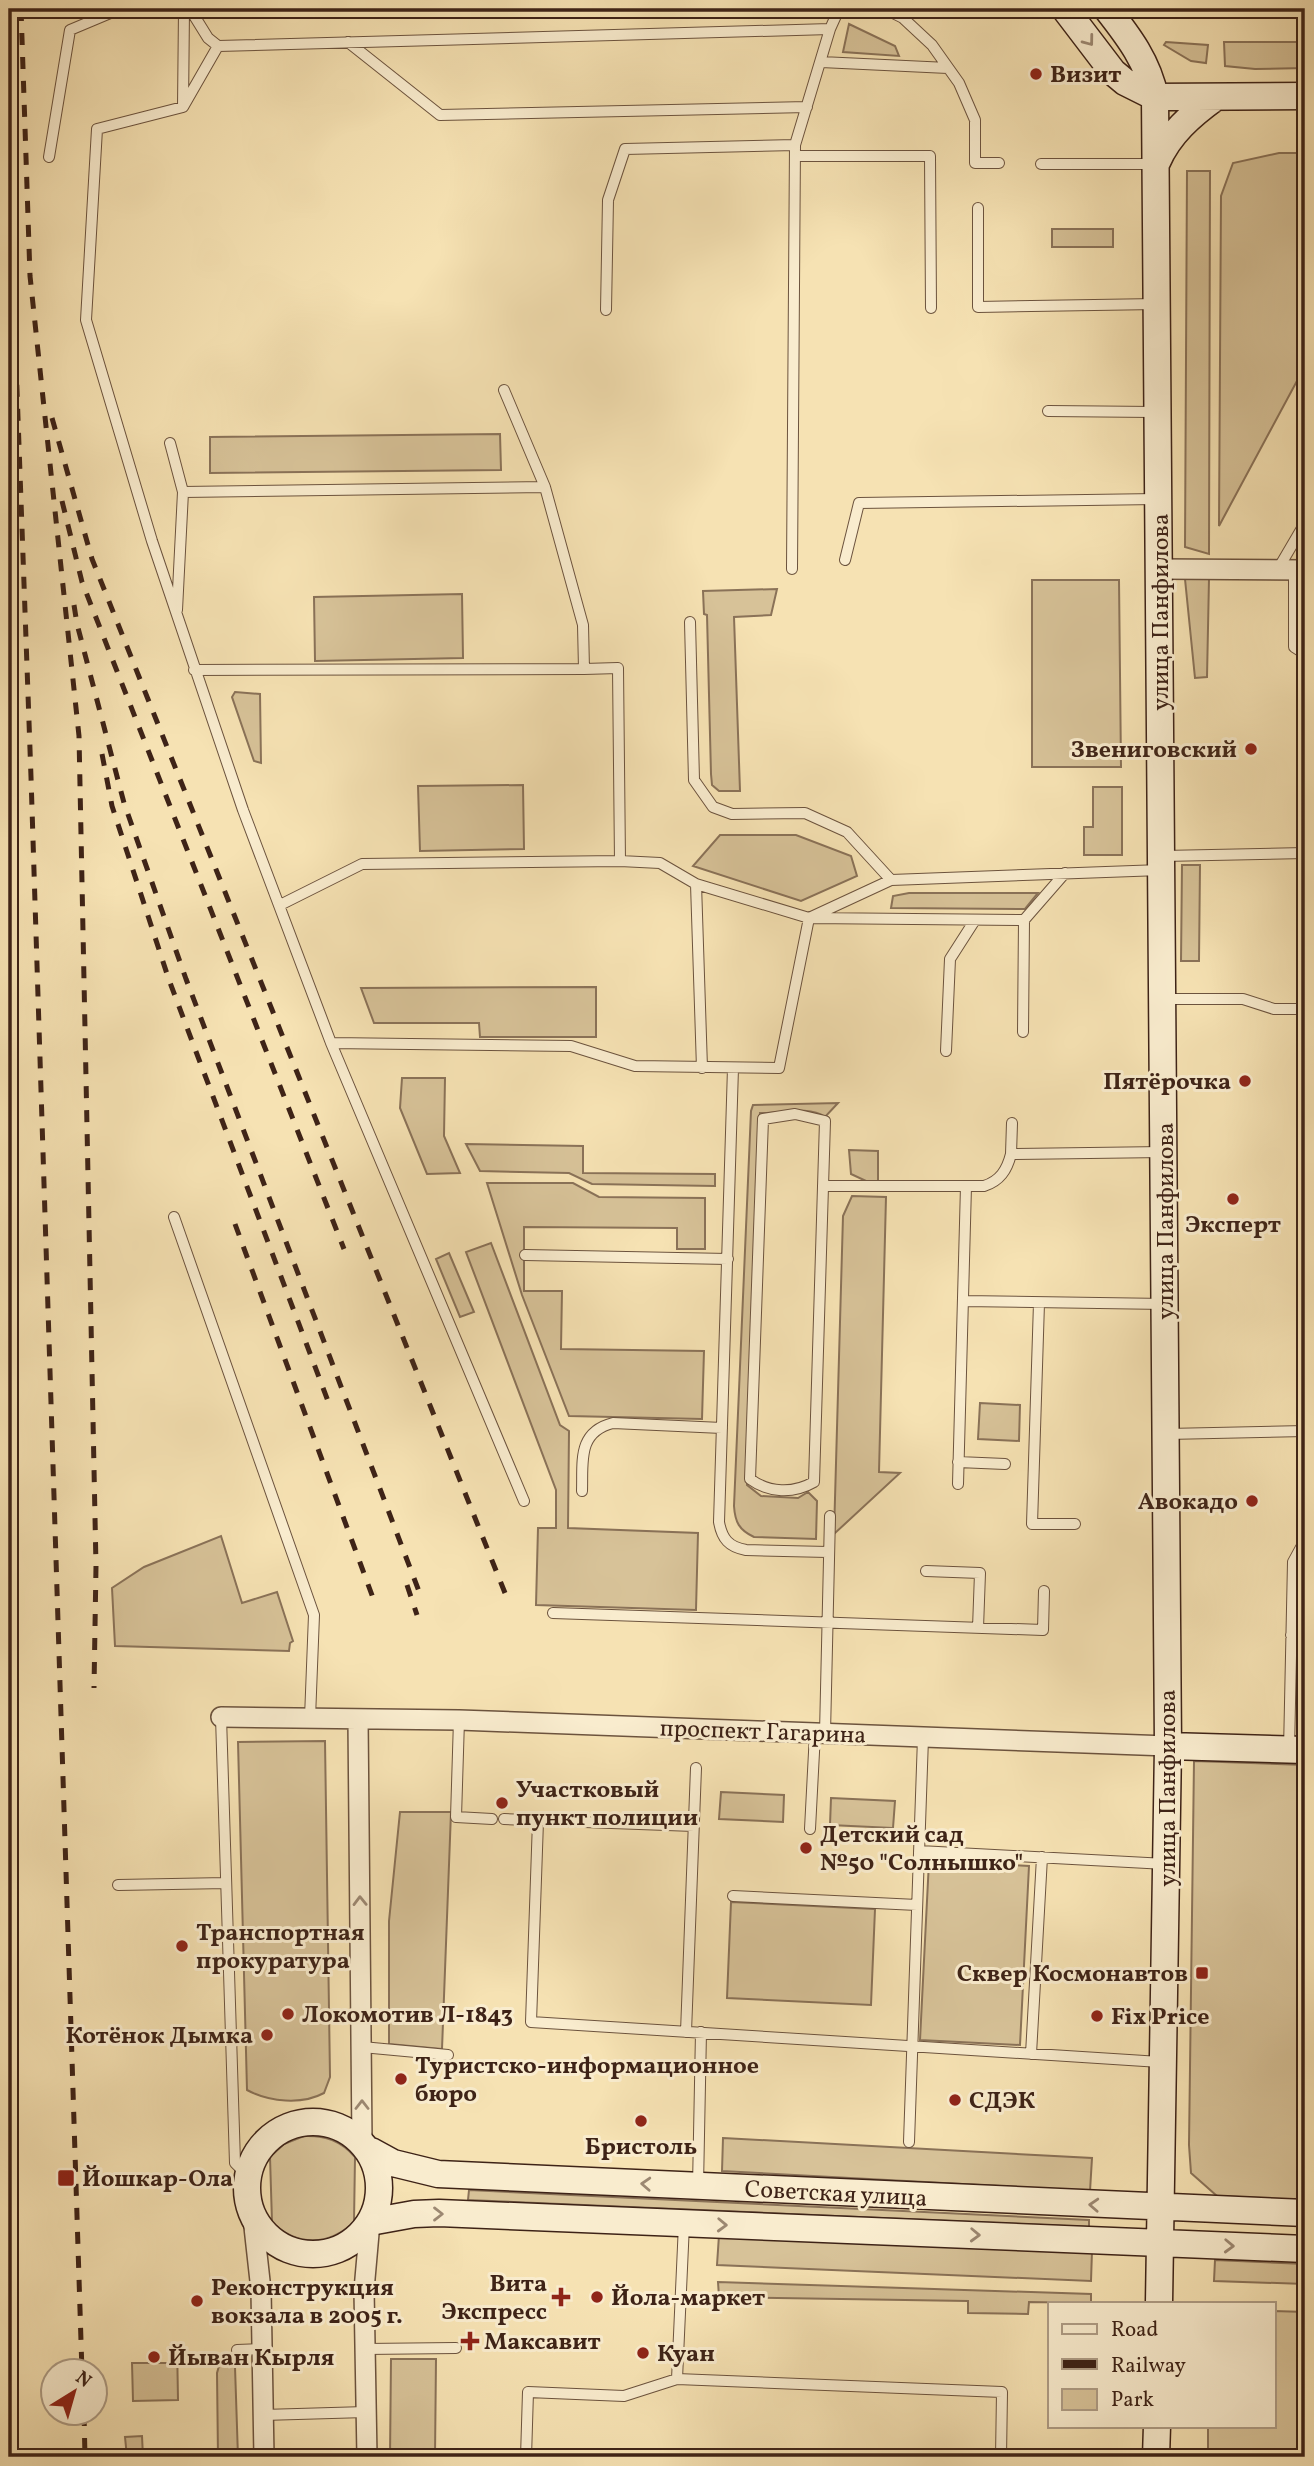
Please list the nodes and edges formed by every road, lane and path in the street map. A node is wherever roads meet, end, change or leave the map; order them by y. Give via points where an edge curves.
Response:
1 (120, 9) edge
2 (184, 9) edge
3 (190, 9) edge
4 (839, 9) edge
5 (885, 9) edge
6 (1065, 9) edge
7 (1107, 9) edge
8 (830, 29) junction
9 (348, 42) junction
10 (218, 46) junction
11 (1140, 53) junction
12 (821, 62) junction
13 (948, 68) junction
14 (1113, 72) junction
15 (1305, 96) edge
16 (1156, 97) junction
17 (1216, 97) junction
18 (183, 107) junction
19 (807, 107) junction
20 (795, 150) junction
21 (49, 157) dead end
22 (999, 163) dead end
23 (1041, 163) dead end
24 (1156, 164) junction
25 (978, 208) dead end
26 (1157, 304) junction
27 (931, 309) dead end
28 (606, 310) dead end
29 (504, 390) dead end
30 (1048, 411) dead end
31 (1158, 412) junction
32 (170, 443) dead end
33 (545, 487) junction
34 (183, 492) junction
35 (1159, 499) junction
36 (1305, 523) edge
37 (845, 560) dead end
38 (792, 569) dead end
39 (1160, 569) junction
40 (1292, 569) edge
41 (176, 615) junction
42 (690, 622) dead end
43 (1305, 654) edge
44 (584, 669) junction
45 (194, 670) junction
46 (1305, 853) edge
47 (620, 862) junction
48 (1162, 863) junction
49 (1065, 873) junction
50 (891, 880) junction
51 (696, 884) junction
52 (280, 905) junction
53 (809, 918) junction
54 (975, 920) junction
55 (1024, 920) junction
56 (1163, 999) junction
57 (1023, 1032) dead end
58 (331, 1043) junction
59 (946, 1051) dead end
60 (702, 1068) junction
61 (733, 1068) junction
62 (1012, 1123) dead end
63 (1164, 1152) junction
64 (1012, 1154) junction
65 (824, 1186) junction
66 (966, 1186) junction
67 (174, 1217) dead end
68 (526, 1255) dead end
69 (728, 1259) junction
70 (963, 1301) junction
71 (1039, 1303) junction
72 (1165, 1304) junction
73 (1305, 1366) edge
74 (722, 1428) junction
75 (1305, 1431) edge
76 (1166, 1434) junction
77 (958, 1462) junction
78 (1005, 1464) dead end
79 (958, 1484) dead end
80 (582, 1491) dead end
81 (524, 1501) dead end
82 (830, 1516) dead end
83 (1075, 1524) dead end
84 (1305, 1540) edge
85 (828, 1552) junction
86 (926, 1571) dead end
87 (1044, 1591) dead end
88 (553, 1613) dead end
89 (827, 1622) junction
90 (978, 1628) junction
91 (1291, 1634) junction
92 (1305, 1635) edge
93 (220, 1717) joint
94 (310, 1718) junction
95 (358, 1719) junction
96 (459, 1720) junction
97 (820, 1733) junction
98 (923, 1738) junction
99 (1168, 1746) junction
100 (1297, 1750) edge
101 (696, 1768) dead end
102 (492, 1819) dead end
103 (504, 1819) dead end
104 (538, 1821) junction
105 (694, 1826) junction
106 (810, 1829) dead end
107 (919, 1851) junction
108 (1042, 1857) junction
109 (1167, 1864) junction
110 (226, 1883) junction
111 (118, 1885) dead end
112 (733, 1896) dead end
113 (917, 1905) junction
114 (686, 2032) junction
115 (701, 2032) junction
116 (912, 2046) junction
117 (362, 2047) junction
118 (1031, 2053) junction
119 (448, 2056) dead end
120 (1164, 2062) junction
121 (909, 2142) dead end
122 (367, 2147) junction
123 (247, 2175) junction
124 (698, 2186) junction
125 (1162, 2207) junction
126 (1305, 2213) edge
127 (253, 2218) junction
128 (370, 2222) junction
129 (684, 2224) junction
130 (1161, 2243) junction
131 (1305, 2249) edge
132 (1159, 2302) edge
133 (456, 2348) dead end
134 (262, 2349) junction
135 (365, 2349) junction
136 (237, 2350) dead end
137 (677, 2379) junction
138 (366, 2412) junction
139 (263, 2415) junction
140 (1157, 2428) edge
141 (264, 2457) edge
142 (367, 2457) edge
143 (526, 2457) edge
144 (1001, 2457) edge
145 (1156, 2457) edge

1 - 21 lane via 70,30
2 - 18 lane
3 - 10 lane
4 - 8 lane
5 - 13 lane via 913,27
6 -> 14 main road
7 - 11 main road
8 - 9 lane
8 - 12 lane
9 - 10 lane
9 - 19 lane via 440,115
10 - 18 lane
11 - 16 main road, улица Панфилова
11 - 17 main road via 1178,80
12 - 13 lane
12 - 19 lane
13 - 22 lane via 975,120 975,163
14 - 16 main road
14 - 24 main road via 1144,130
15 - 17 main road
16 - 17 main road
16 - 24 main road, улица Панфилова
17 - 24 main road via 1185,121
18 - 41 lane via 97,129 86,320
19 - 20 lane
20 - 27 lane via 930,156
20 - 28 lane via 625,149 608,200
20 - 38 lane
23 - 24 lane
24 - 26 main road, улица Панфилова
25 - 26 lane via 978,307
26 - 31 main road, улица Панфилова
29 - 33 lane
30 - 31 lane
31 - 35 main road, улица Панфилова
32 - 34 lane
33 - 34 lane
33 - 44 lane via 583,625
34 - 41 lane
35 - 37 lane via 859,503
35 - 39 main road, улица Панфилова
36 - 40 lane
39 - 40 street
39 - 48 main road, улица Панфилова
40 - 43 lane via 1294,647
41 - 45 lane
42 - 50 lane via 694,780 713,807 732,814 804,813 847,832
44 - 45 lane
44 - 47 lane via 618,668
45 - 52 lane
46 - 48 lane
47 - 51 lane via 660,863
47 - 52 lane via 362,864
48 - 49 lane
48 - 56 main road, улица Панфилова
49 - 50 lane
49 - 55 lane
50 - 53 lane
51 - 53 lane
51 - 60 lane
52 - 58 lane
53 - 54 lane
53 - 61 lane via 779,1068
54 - 55 lane
54 - 59 lane via 950,959
55 - 57 lane
56 - 63 main road, улица Панфилова
56 - 73 lane via 1243,999 1274,1009 1304,1009
58 - 60 lane via 571,1046 635,1066
58 - 81 lane
60 - 61 lane
61 - 69 lane
62 - 64 lane
63 - 64 lane
63 - 72 main road, улица Панфилова
64 - 66 lane via 993,1183
65 - 65 lane via 825,1121 795,1114 763,1119 750,1479 763,1489 800,1490 814,1482
65 - 66 lane
66 - 70 lane
67 - 94 lane via 314,1615
68 - 69 lane
69 - 74 lane
70 - 71 lane
70 - 77 lane
71 - 72 lane
71 - 83 lane via 1032,1524
72 - 76 main road, улица Панфилова
74 - 80 lane via 613,1423 594,1430 584,1447
74 - 85 lane via 719,1522 727,1542 746,1550
75 - 76 lane
76 - 99 main road, улица Панфилова
77 - 78 lane
77 - 79 lane
82 - 85 lane
84 - 91 lane via 1293,1562
85 - 89 lane
86 - 90 lane via 980,1573
87 - 90 lane via 1044,1630
88 - 89 lane
89 - 90 lane
89 - 97 lane
91 - 92 lane
91 - 100 lane
93 - 94 street, проспект Гагарина
93 - 110 lane
94 - 95 street, проспект Гагарина
95 - 96 street, проспект Гагарина
117 -> 95 street
96 - 97 street, проспект Гагарина
96 - 102 lane via 456,1817
97 - 98 street, проспект Гагарина
97 - 106 lane
98 - 99 street, проспект Гагарина
98 - 107 lane
99 - 100 main road, проспект Гагарина
99 - 109 main road, улица Панфилова
101 - 105 lane
103 - 104 lane
104 - 105 lane
104 - 114 lane via 531,2022
105 - 114 lane
107 - 108 lane
107 - 113 lane
108 - 109 lane
108 - 118 lane
109 - 120 main road, улица Панфилова
110 - 111 lane
110 - 123 lane via 235,2163
112 - 113 lane
113 - 116 lane
114 - 115 lane
115 - 116 lane
115 - 124 lane
116 - 118 lane
116 - 121 lane
117 - 119 lane
122 -> 117 street
118 - 120 lane
120 - 125 main road, улица Панфилова
122 - 123 main road via 344,2129 305,2121 268,2138 254,2155
124 -> 122 main road, Советская улица via 438,2174 393,2163
122 - 128 main road via 379,2197
123 - 127 main road via 246,2197
125 -> 124 main road, Советская улица
125 - 126 main road, Советская улица
125 - 130 main road, улица Панфилова
127 - 128 main road via 276,2244 309,2255 343,2248
127 - 134 street
128 -> 129 main road, Советская улица via 439,2213
128 - 135 street
129 -> 130 main road, Советская улица
129 - 137 lane
130 -> 131 main road, Советская улица
130 - 132 main road, улица Панфилова
133 - 135 lane
134 - 136 lane
134 - 139 street
135 - 138 street
137 - 143 lane via 624,2396 528,2392
137 - 144 lane via 1002,2392
138 - 139 lane
138 - 142 street
139 - 141 street
140 - 145 main road

